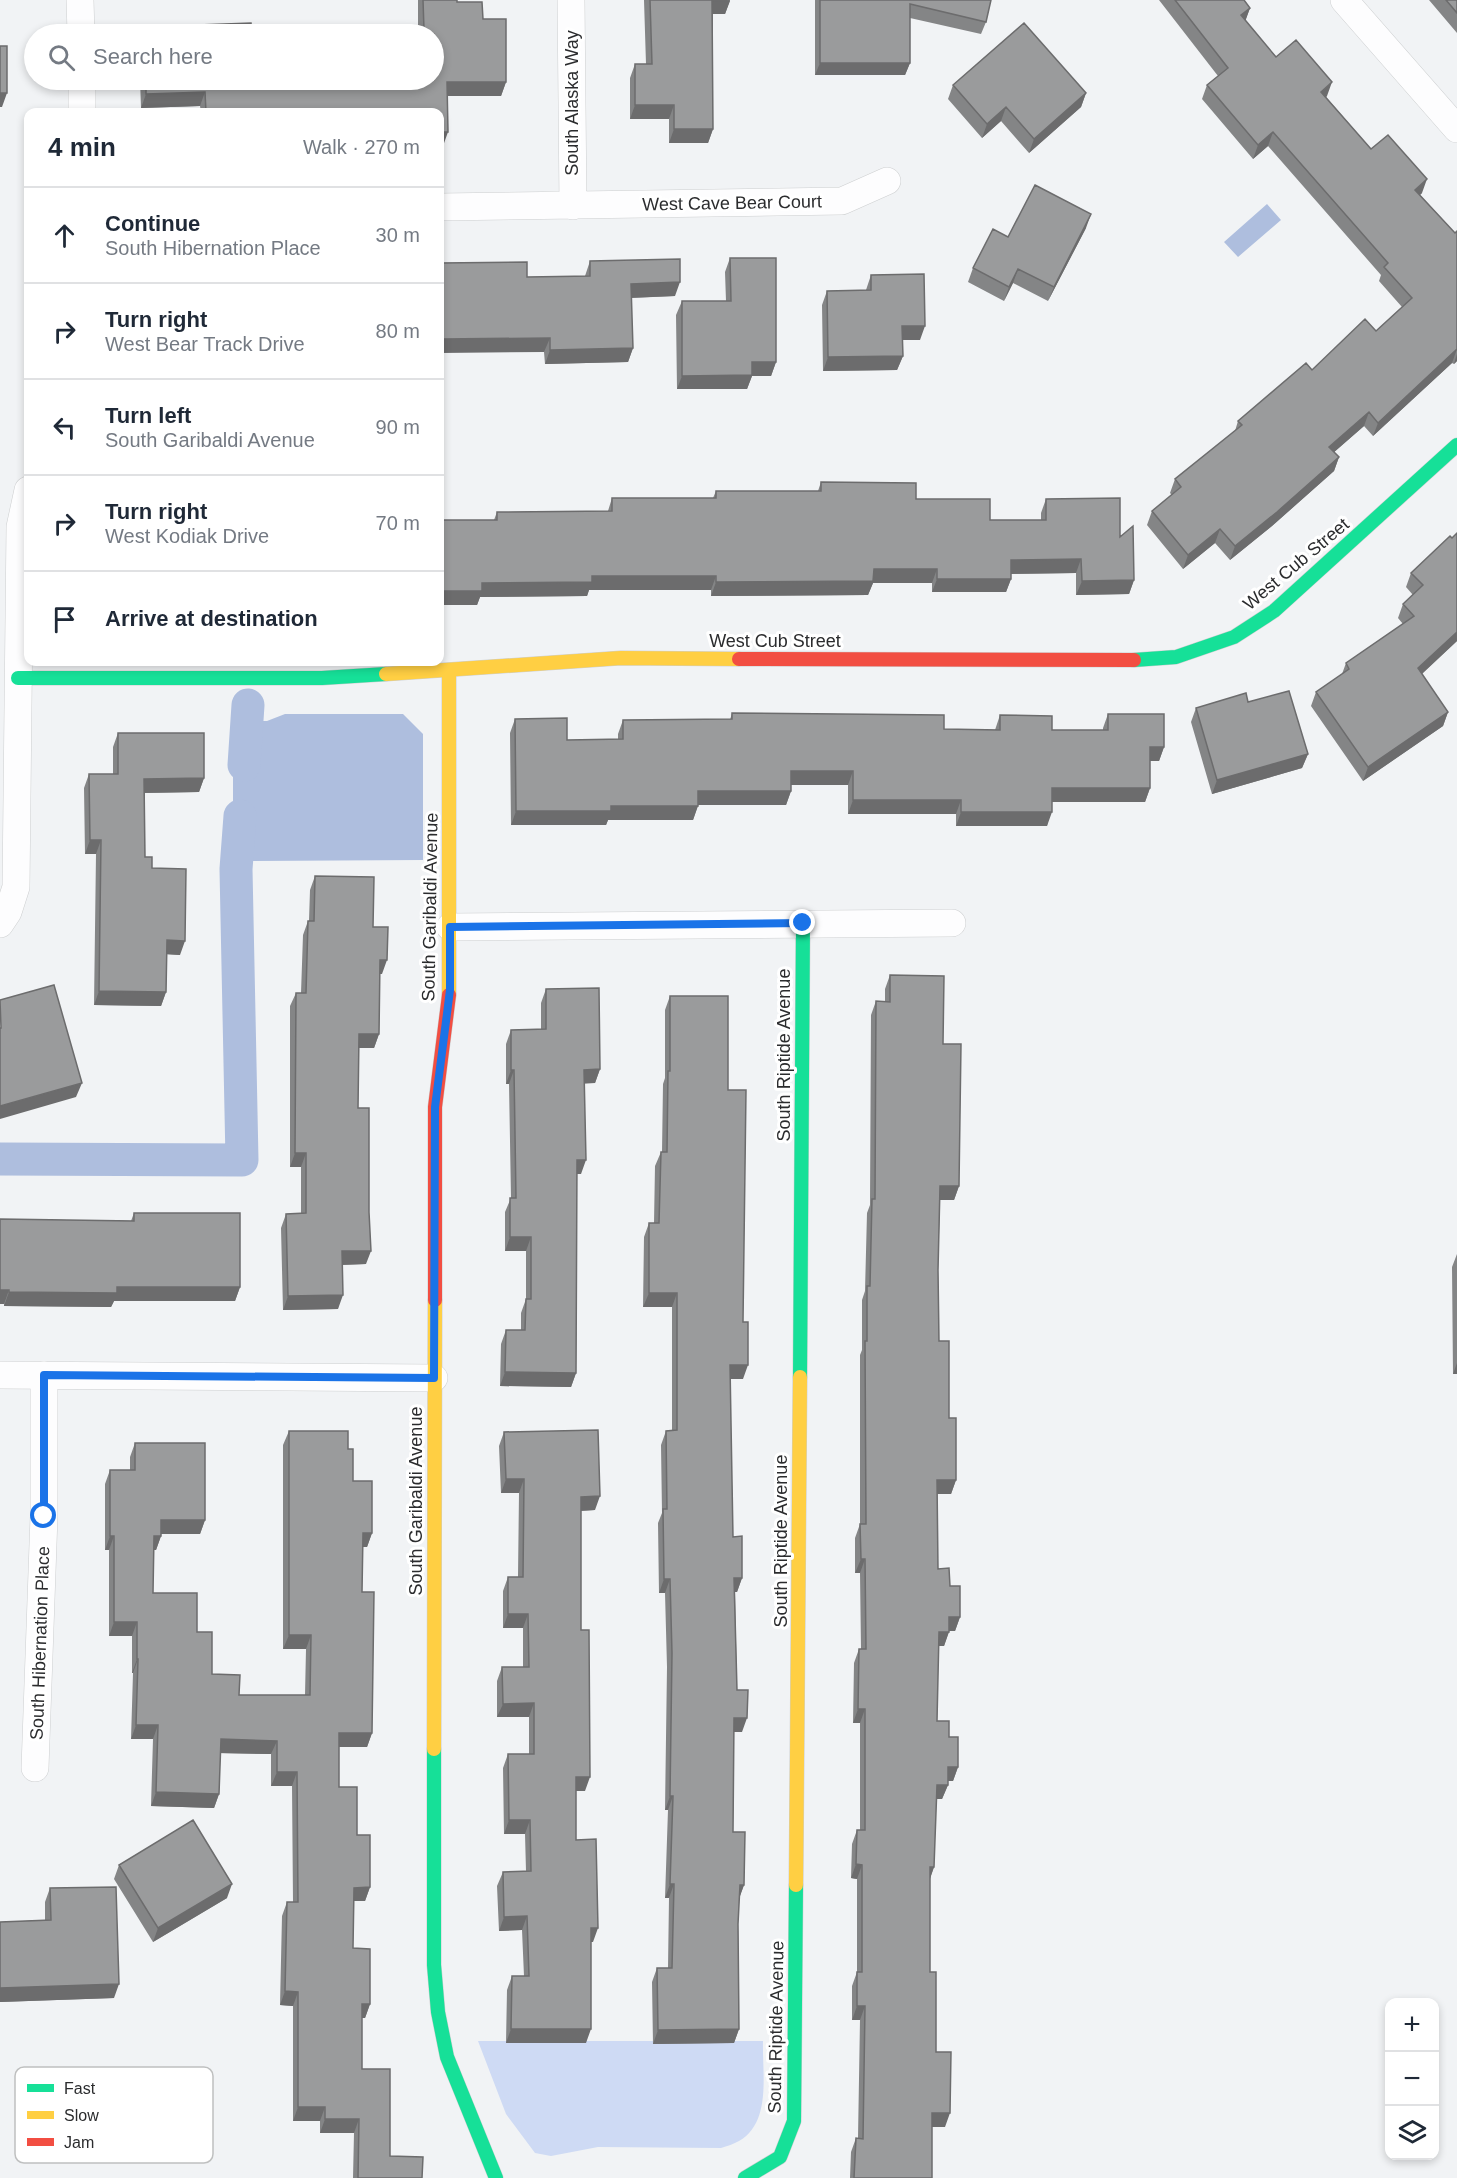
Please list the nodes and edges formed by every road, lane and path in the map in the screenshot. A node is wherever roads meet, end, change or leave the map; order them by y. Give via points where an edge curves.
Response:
1 (80, 0) edge
2 (571, 0) edge
3 (1344, 0) edge
4 (81, 24) edge
5 (82, 90) edge
6 (82, 108) edge
7 (1457, 129) edge
8 (887, 181) dead end
9 (573, 206) junction
10 (444, 207) edge
11 (1457, 445) edge
12 (24, 508) edge
13 (449, 670) junction
14 (18, 678) junction
15 (803, 923) junction
16 (952, 923) dead end
17 (0, 924) edge
18 (450, 927) junction
19 (0, 1375) edge
20 (44, 1375) junction
21 (434, 1378) junction
22 (35, 1768) dead end
23 (496, 2178) edge
24 (746, 2178) edge

1 - 4 street
2 - 9 street, South Alaska Way
3 - 7 street
5 - 6 street
8 - 9 street, West Cave Bear Court via 842,201
9 - 10 street, West Cave Bear Court
11 - 13 street, West Cub Street via 1274,611 1234,637 1176,657 1127,661 621,658
12 - 14 street via 20,527
13 - 14 street, West Cub Street via 322,678
13 - 18 street, South Garibaldi Avenue
14 - 17 street via 15,887
15 - 16 street
15 - 18 street
15 - 24 street, South Riptide Avenue via 794,2121 780,2157
18 - 21 street, South Garibaldi Avenue via 450,990 435,1107
19 - 20 street
20 - 21 street
20 - 22 street, South Hibernation Place via 44,1516
21 - 23 street, South Garibaldi Avenue via 435,1977 447,2057

